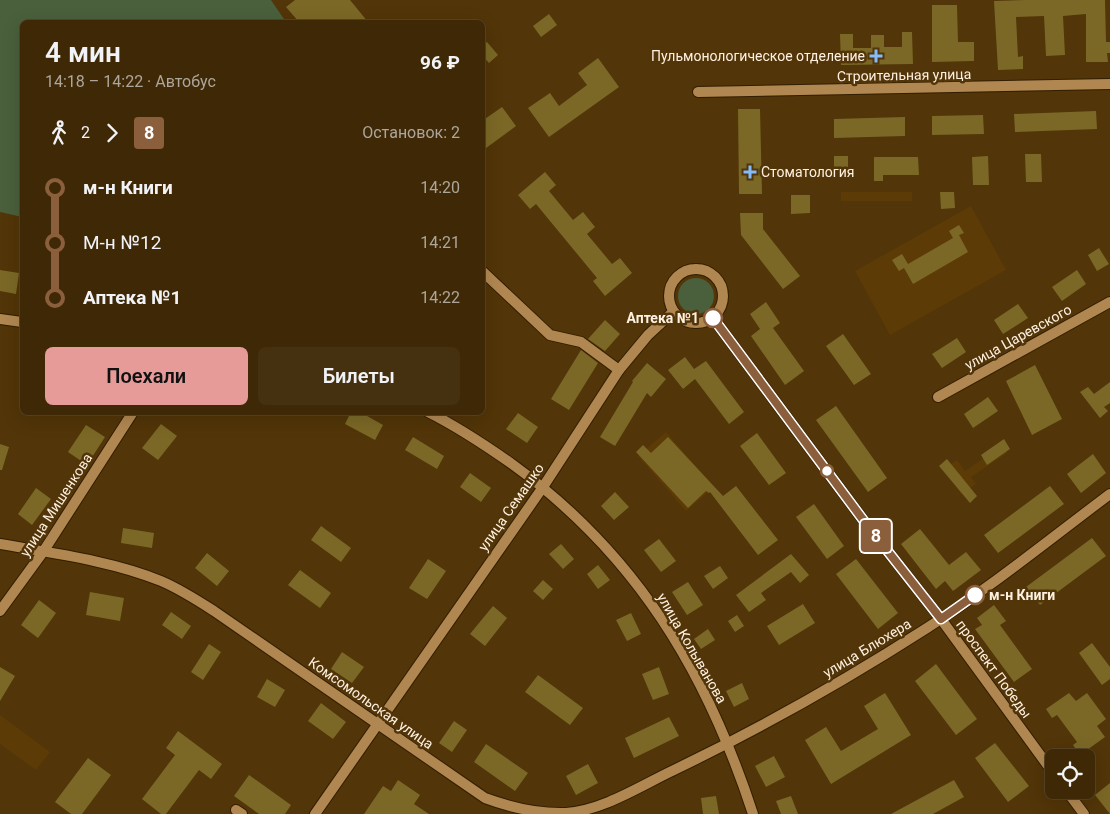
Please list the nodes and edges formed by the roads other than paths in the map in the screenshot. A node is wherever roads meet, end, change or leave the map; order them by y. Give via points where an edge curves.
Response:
1 (1110, 84) edge
2 (698, 92) dead end
3 (485, 274) edge
4 (1110, 302) edge
5 (673, 312) junction
6 (713, 318) junction
7 (0, 319) edge
8 (20, 322) edge
9 (619, 370) junction
10 (938, 397) dead end
11 (131, 415) edge
12 (433, 415) edge
13 (543, 487) junction
14 (1110, 494) edge
15 (0, 544) edge
16 (43, 552) junction
17 (0, 611) edge
18 (941, 619) junction
19 (378, 724) junction
20 (727, 744) junction
21 (1045, 762) edge
22 (1073, 799) edge
23 (315, 814) edge
24 (753, 814) edge
25 (1084, 814) edge

1 - 2 street, Строительная улица
3 - 9 street via 550,335 581,342
4 - 10 street, улица Царевского
5 - 6 street via 696,324
5 - 6 street via 669,294 671,285 683,272 701,269 710,272 722,285 723,303
5 - 9 street, улица Семашко via 648,335
6 - 18 street, проспект Победы
7 - 8 street
9 - 13 street, улица Семашко
11 - 16 street, улица Мишенкова
12 - 13 street, улица Колыванова via 487,446
13 - 19 street, улица Семашко
13 - 20 street, улица Колыванова via 620,562 647,595 703,691
14 - 18 street, улица Блюхера
15 - 16 street, Комсомольская улица
16 - 17 street, улица Мишенкова
16 - 19 street, Комсомольская улица via 131,570 188,594
18 - 20 street, улица Блюхера
18 - 21 street, проспект Победы
19 - 20 street, Комсомольская улица via 485,798 543,814 592,808
19 - 23 street, улица Семашко
20 - 24 street, улица Колыванова
22 - 25 street

